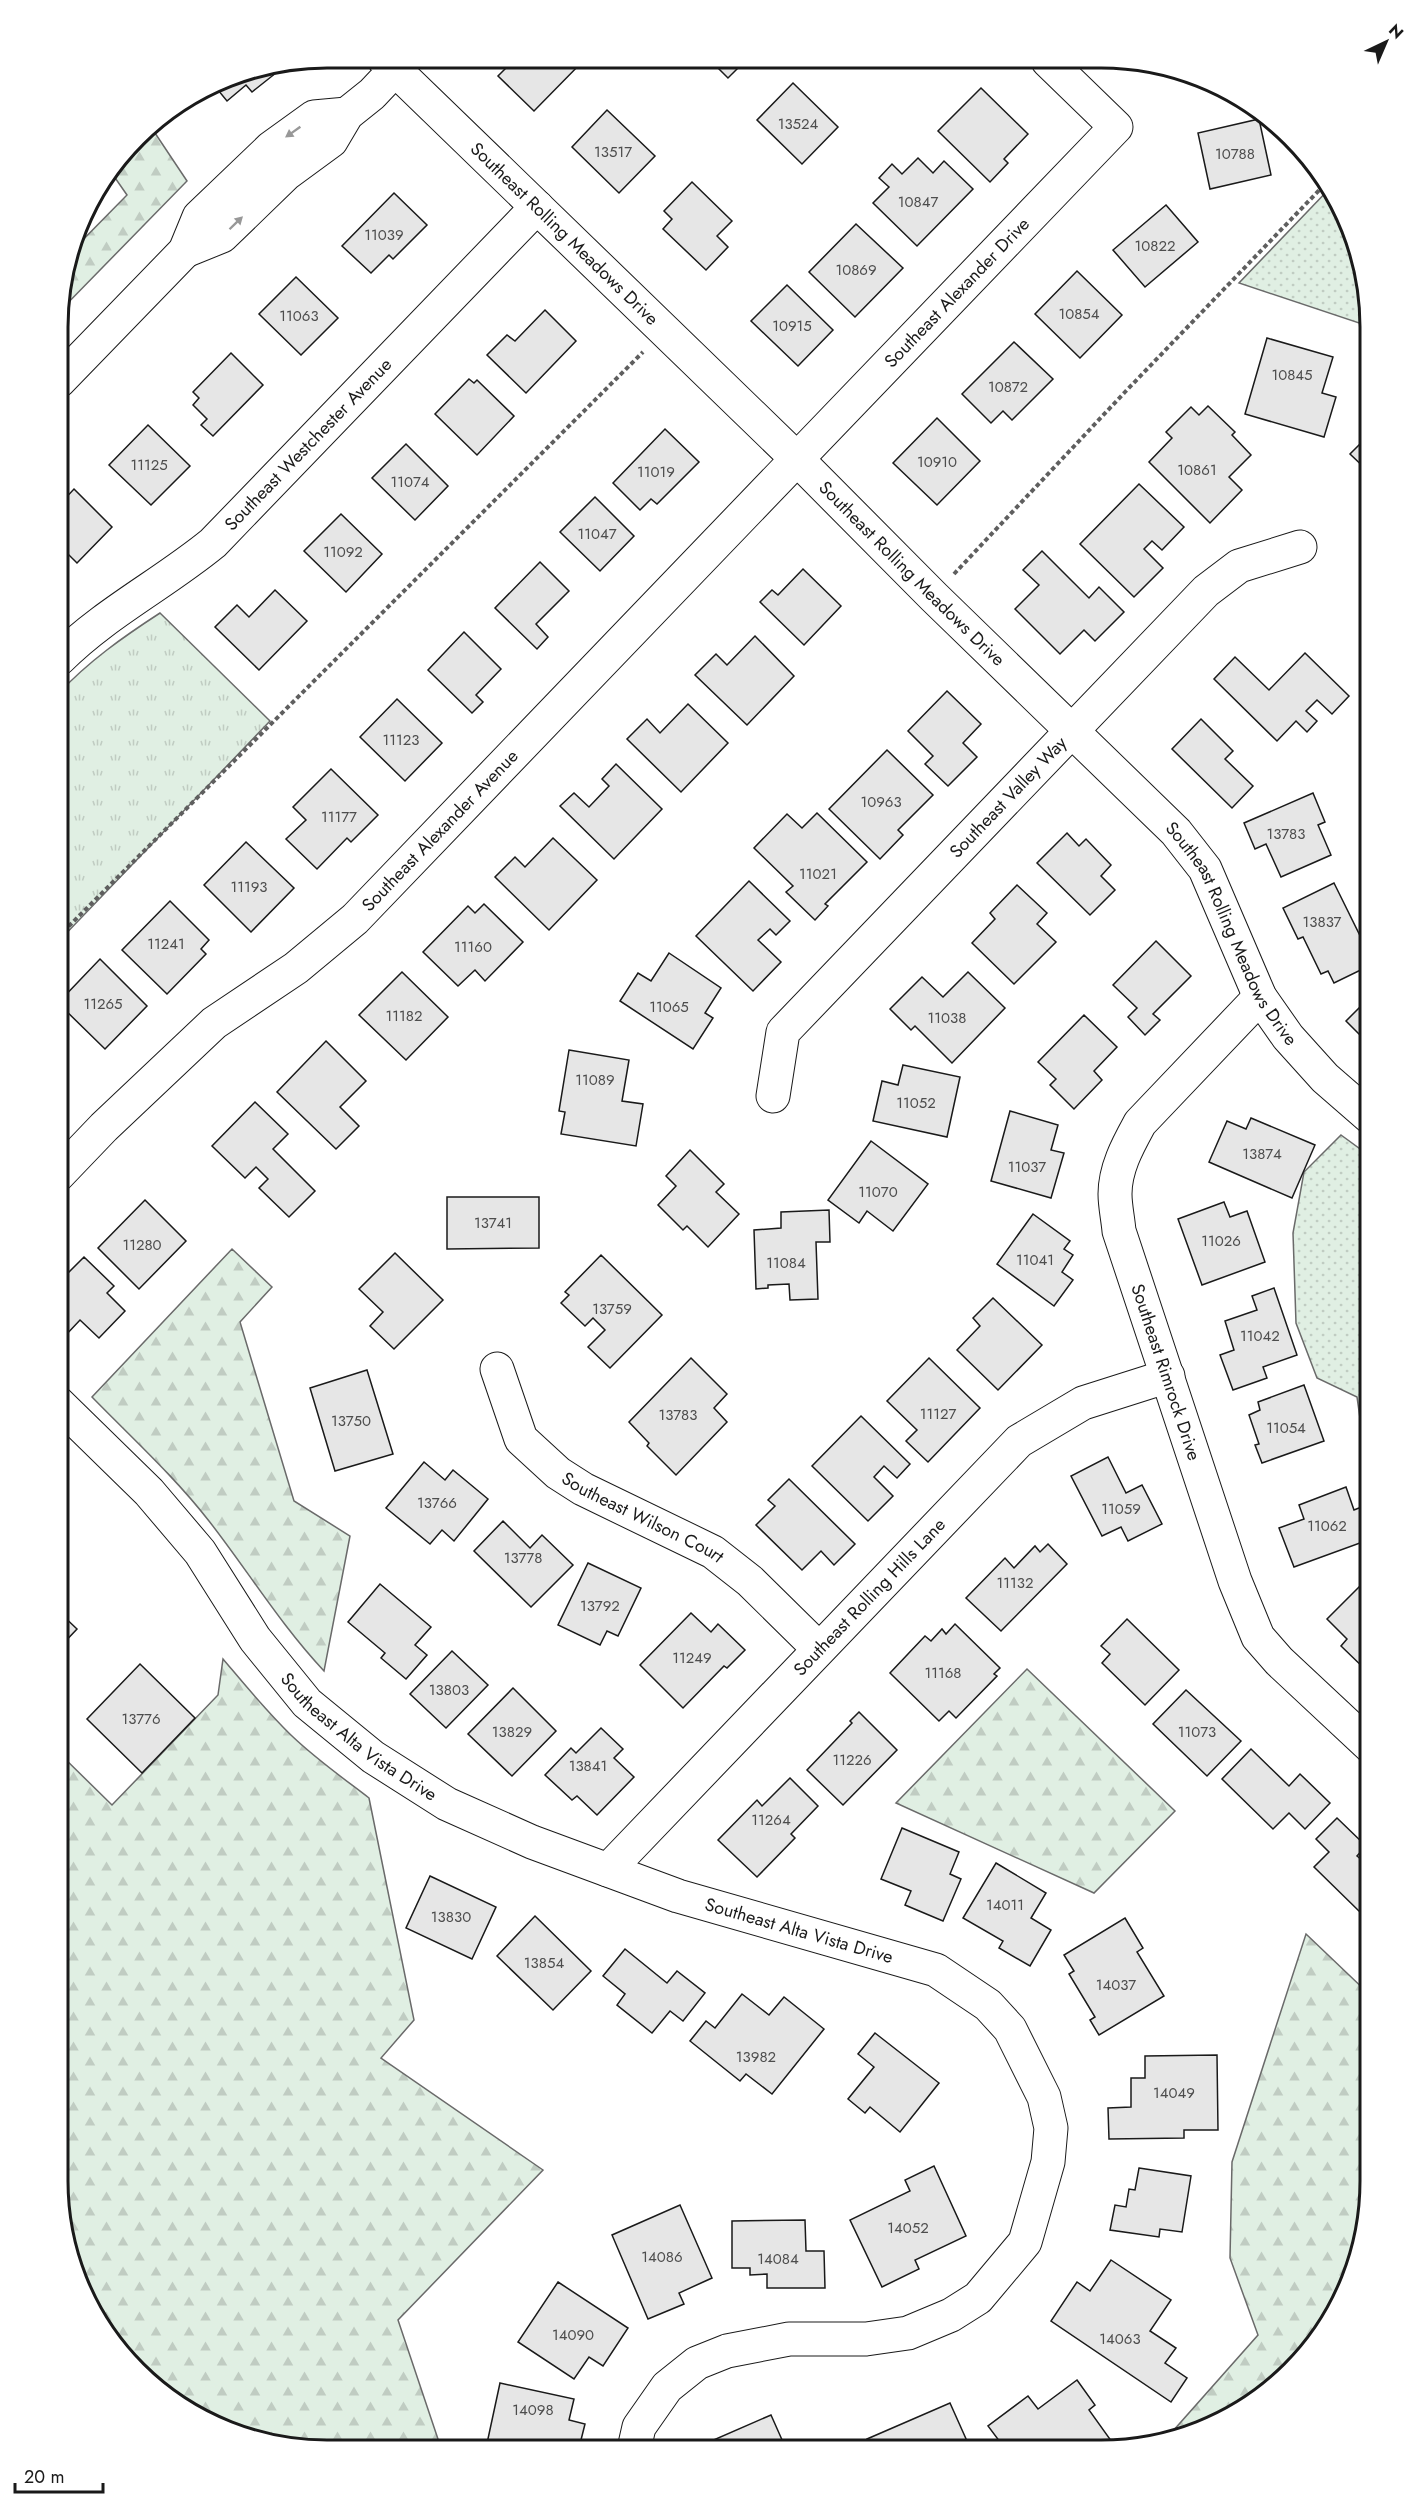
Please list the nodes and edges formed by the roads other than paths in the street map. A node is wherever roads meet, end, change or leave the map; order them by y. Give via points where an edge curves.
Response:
1 (391, 68) edge
2 (401, 68) edge
3 (1054, 68) edge
4 (537, 207) junction
5 (68, 372) edge
6 (796, 458) junction
7 (1300, 547) dead end
8 (68, 651) edge
9 (1071, 730) junction
10 (1260, 997) junction
11 (773, 1096) dead end
12 (1360, 1108) edge
13 (68, 1164) edge
14 (497, 1369) dead end
15 (1168, 1376) junction
16 (68, 1413) edge
17 (818, 1648) junction
18 (1360, 1738) edge
19 (608, 1870) junction
20 (636, 2440) edge

1 - 5 street via 372,94 347,114 314,117 271,148 199,217 185,251
2 - 4 street, Southeast Rolling Meadows Drive
3 - 6 street, Southeast Alexander Drive via 1116,127
4 - 6 street, Southeast Rolling Meadows Drive
4 - 8 street, Southeast Westchester Avenue via 213,543 180,570 99,623
6 - 9 street, Southeast Rolling Meadows Drive
6 - 13 street, Southeast Alexander Avenue via 355,919 296,968 214,1023
7 - 9 street, Southeast Valley Way via 1239,566 1206,591
9 - 10 street, Southeast Rolling Meadows Drive via 1176,832 1205,869
9 - 11 street, Southeast Valley Way via 783,1032
10 - 12 street, Southeast Rolling Meadows Drive via 1288,1037 1325,1078
10 - 15 street, Southeast Rimrock Drive via 1140,1123 1119,1170 1115,1194 1119,1231
14 - 17 street, Southeast Wilson Court via 521,1439 558,1473 583,1490 714,1552 750,1581
15 - 17 street, Southeast Rolling Hills Lane via 1083,1403 1020,1441
15 - 18 street, Southeast Rimrock Drive via 1234,1581 1258,1637
16 - 19 street, Southeast Alta Vista Drive via 149,1492 200,1552 255,1640 307,1703 373,1757 447,1804
17 - 19 street, Southeast Rolling Hills Lane
19 - 20 street, Southeast Alta Vista Drive via 678,1896 936,1971 988,2005 1010,2029 1044,2097 1051,2128 1048,2162 1025,2242 978,2298 909,2333 866,2339 789,2339 727,2351 697,2362 667,2387 639,2427

